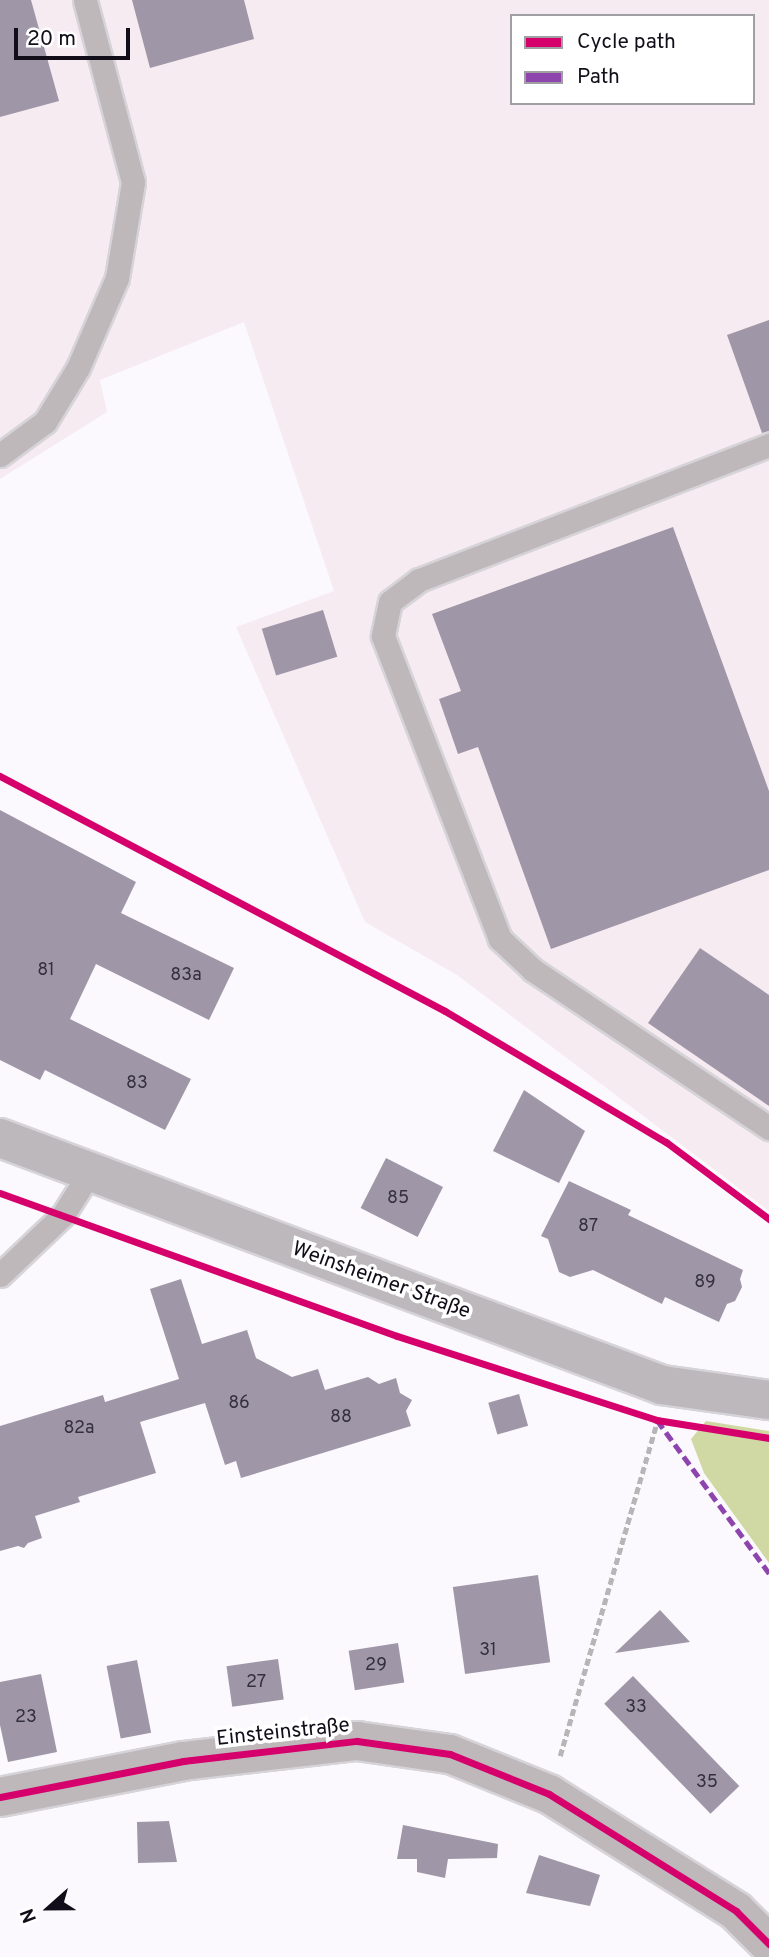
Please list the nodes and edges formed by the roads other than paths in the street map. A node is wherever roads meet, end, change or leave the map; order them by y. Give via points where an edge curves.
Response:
1 (85, 0) edge
2 (769, 445) edge
3 (0, 455) edge
4 (769, 1128) edge
5 (0, 1138) edge
6 (90, 1172) junction
7 (0, 1275) edge
8 (769, 1400) edge
9 (0, 1797) edge
10 (769, 1944) edge

1 - 3 lane via 133,182 117,278 78,368 45,422
2 - 4 lane via 419,580 390,602 383,636 500,939 533,970
5 - 6 main road, Weinsheimer Straße
6 - 7 lane via 63,1215
6 - 8 main road, Weinsheimer Straße via 662,1385
9 - 10 street, Einsteinstraße via 183,1761 356,1741 450,1754 549,1794 736,1911

